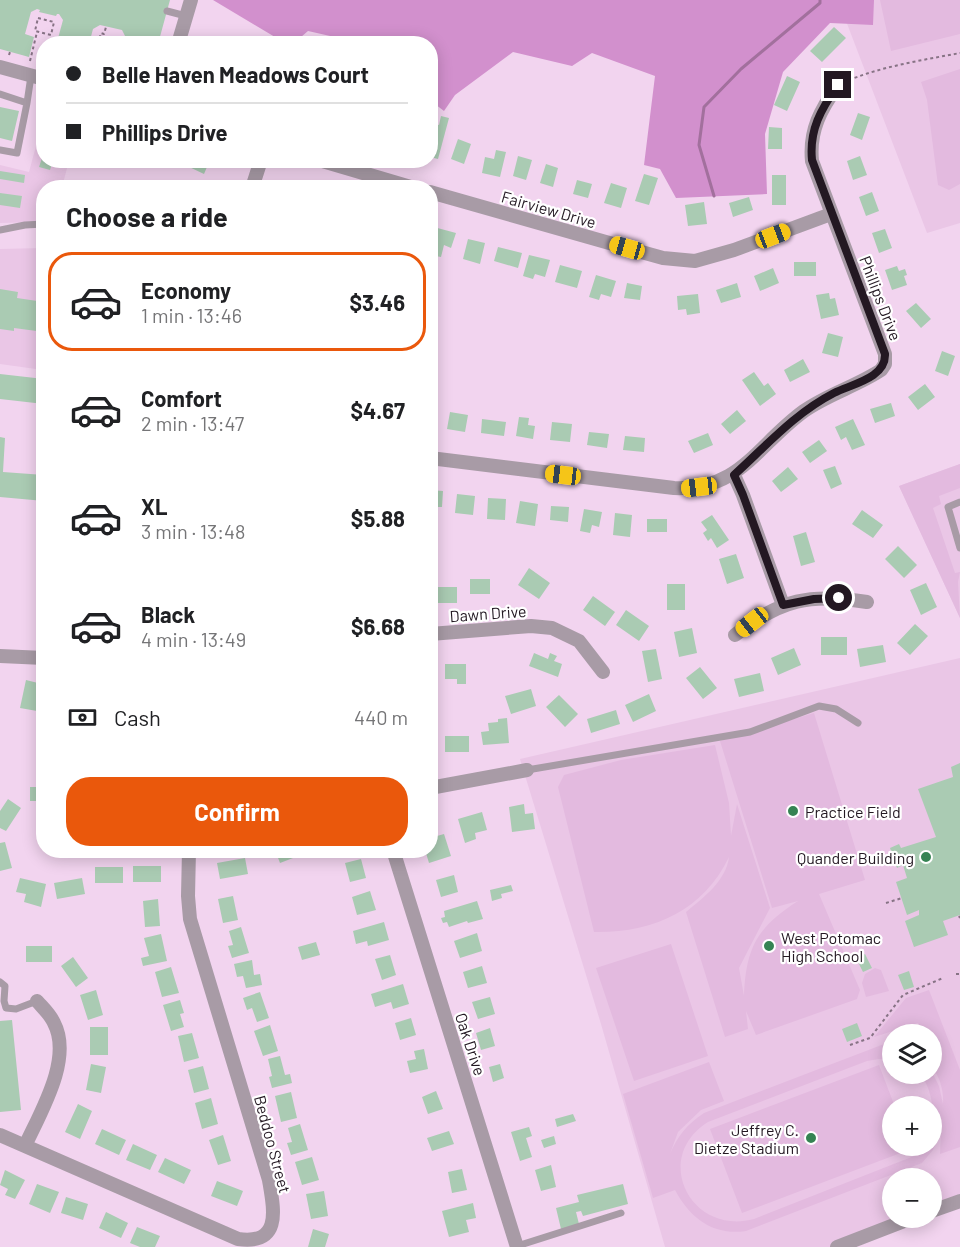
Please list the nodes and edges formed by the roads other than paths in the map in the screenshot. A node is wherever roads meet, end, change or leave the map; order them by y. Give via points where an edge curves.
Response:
1 (191, 0) edge
2 (167, 12) dead end
3 (186, 16) junction
4 (180, 36) edge
5 (0, 67) edge
6 (36, 77) edge
7 (36, 83) edge
8 (838, 85) road end
9 (0, 94) edge
10 (27, 103) junction
11 (0, 150) edge
12 (346, 168) edge
13 (387, 180) edge
14 (438, 194) edge
15 (831, 214) junction
16 (36, 226) edge
17 (0, 230) edge
18 (438, 459) edge
19 (734, 475) junction
20 (960, 502) edge
21 (960, 548) edge
22 (867, 602) dead end
23 (783, 605) junction
24 (438, 633) edge
25 (735, 635) dead end
26 (0, 656) edge
27 (36, 658) edge
28 (603, 672) dead end
29 (858, 723) dead end
30 (527, 770) joint
31 (438, 787) edge
32 (189, 858) edge
33 (395, 858) edge
34 (0, 982) edge
35 (37, 1001) joint
36 (0, 1135) edge
37 (25, 1146) junction
38 (960, 1201) edge
39 (942, 1207) edge
40 (621, 1213) dead end
41 (886, 1228) edge
42 (517, 1247) edge
43 (837, 1247) edge

1 - 3 street
2 - 3 lane
3 - 4 street
5 - 6 street
7 - 10 lane
8 - 15 street, Phillips Drive via 820,111 811,148
9 - 10 lane
10 - 11 lane via 16,153
12 - 13 street
14 - 15 street, Fairview Drive via 663,258 695,261
15 - 19 street, Phillips Drive via 890,359 874,375 804,411
16 - 17 lane
18 - 19 street, Phillips Drive via 674,488 699,487
19 - 23 street
20 - 21 lane via 948,507
22 - 23 street via 833,597
23 - 25 street
24 - 28 street, Dawn Drive via 552,628 579,642
26 - 27 street
29 - 30 lane via 836,708 819,706 750,732
30 - 31 street
32 - 37 street, Beddoo Street via 190,919 269,1180 274,1217 270,1229 255,1240 238,1239
33 - 42 street, Oak Drive
34 - 35 lane via 5,986 6,1008 16,1009
35 - 37 street via 55,1024 60,1054 55,1077
36 - 37 street, Beddoo Street
38 - 39 street
40 - 42 lane
41 - 43 street

